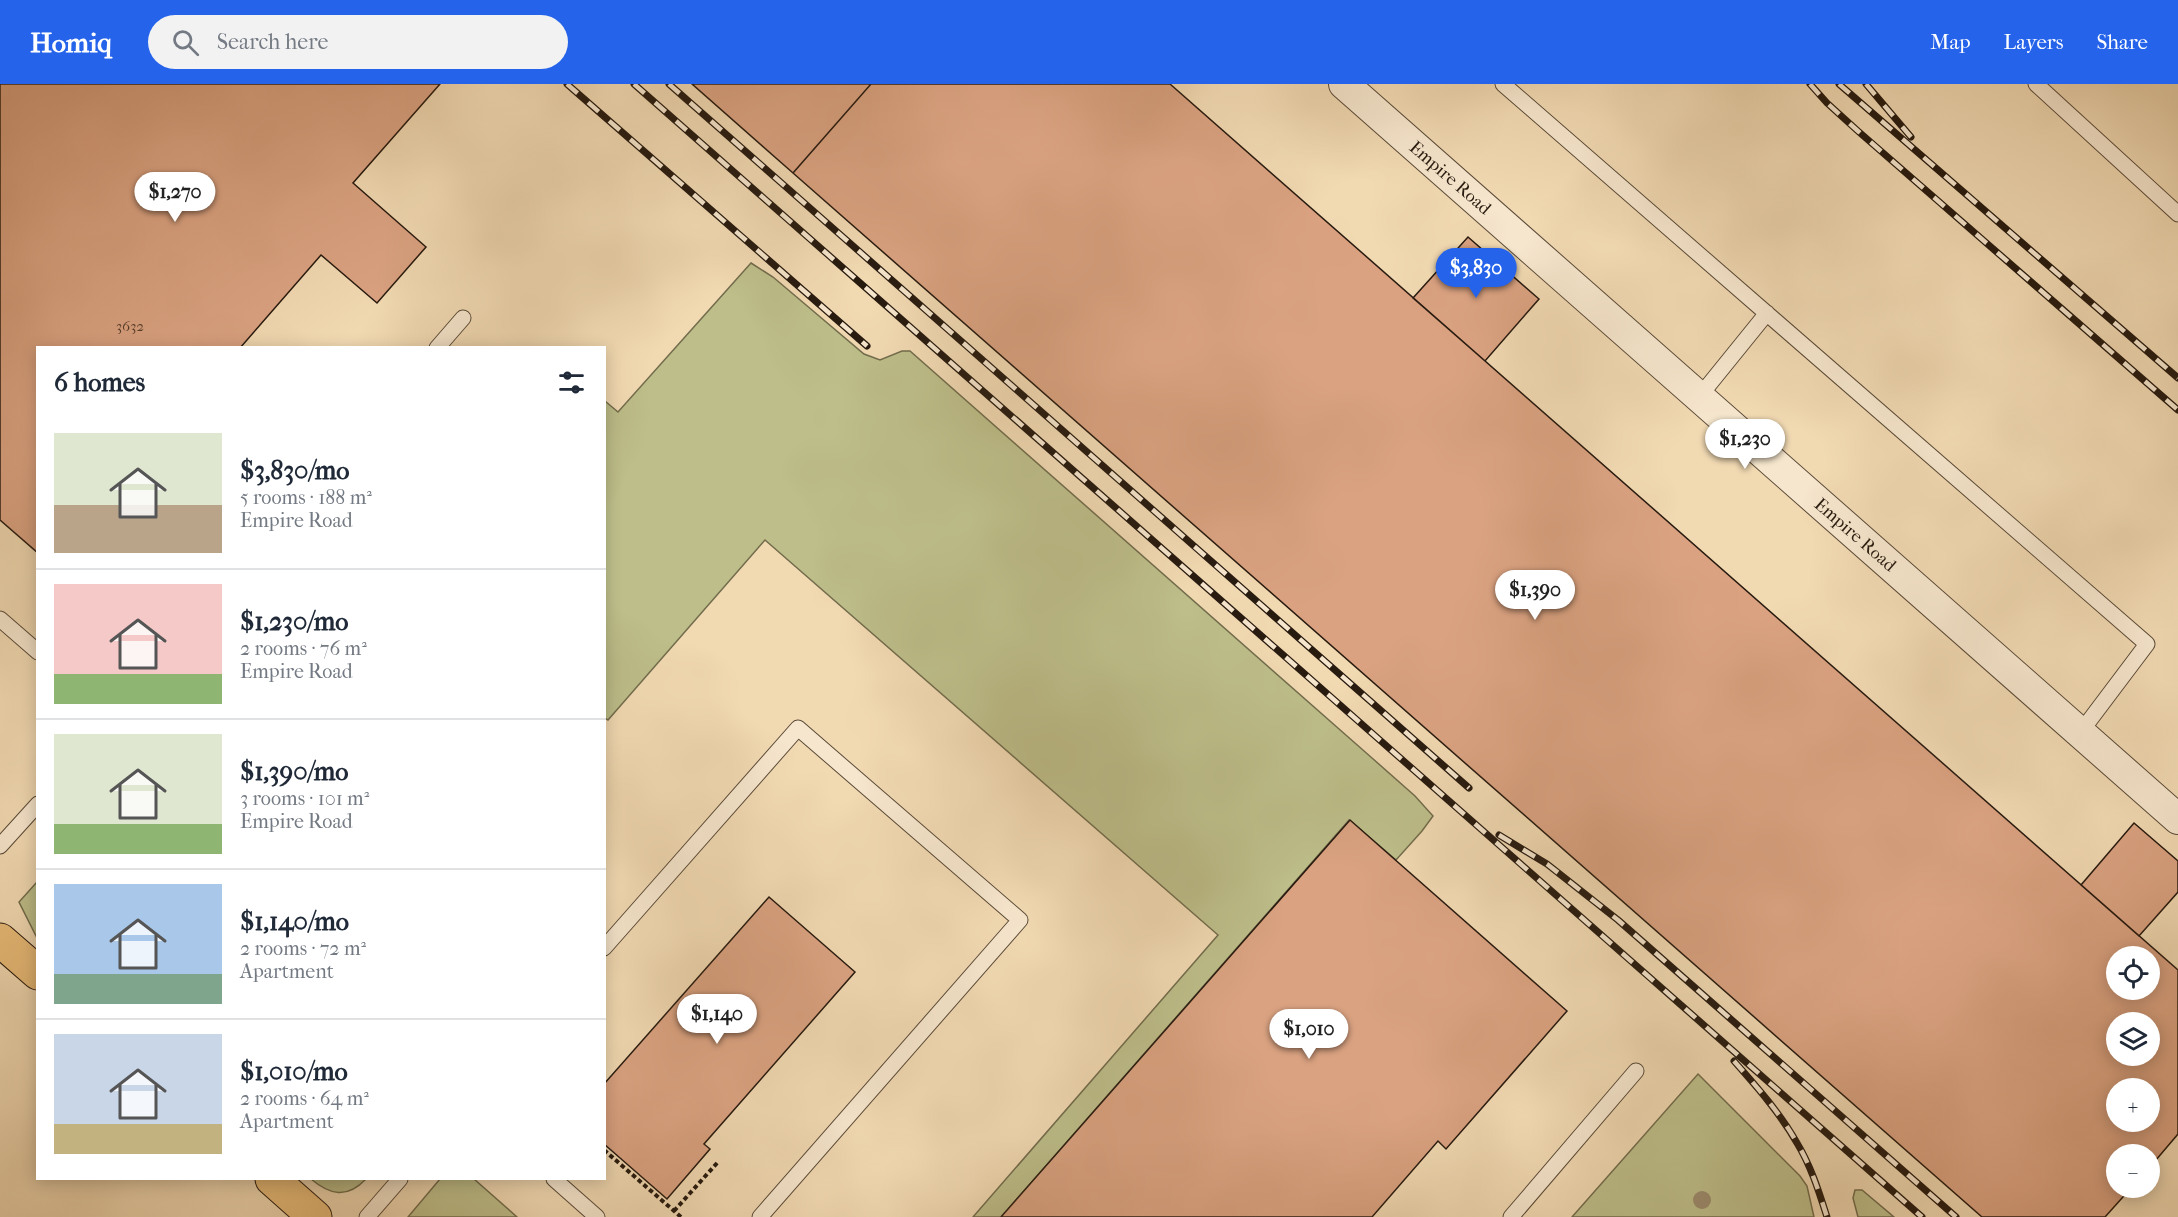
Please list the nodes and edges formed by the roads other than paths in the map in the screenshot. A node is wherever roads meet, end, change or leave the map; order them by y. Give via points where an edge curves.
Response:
1 (1344, 84) edge
2 (1503, 84) edge
3 (2036, 84) edge
4 (2178, 214) edge
5 (1767, 313) junction
6 (463, 318) dead end
7 (439, 346) edge
8 (1699, 398) junction
9 (0, 619) edge
10 (36, 650) edge
11 (2080, 733) junction
12 (36, 806) edge
13 (2178, 819) edge
14 (0, 846) edge
15 (0, 940) edge
16 (606, 946) edge
17 (36, 971) edge
18 (1636, 1071) dead end
19 (273, 1180) edge
20 (399, 1180) edge
21 (555, 1180) edge
22 (315, 1217) edge
23 (367, 1217) edge
24 (597, 1217) edge
25 (760, 1217) edge
26 (1510, 1217) edge

1 - 8 street, Empire Road
2 - 5 lane
3 - 4 lane
5 - 8 lane
5 - 11 lane via 2147,644
6 - 7 lane
8 - 11 street, Empire Road
9 - 10 lane
11 - 13 street, Empire Road
12 - 14 lane
15 - 17 main road
16 - 25 lane via 798,728 1020,920
18 - 26 lane
19 - 22 main road
20 - 23 lane
21 - 24 lane

